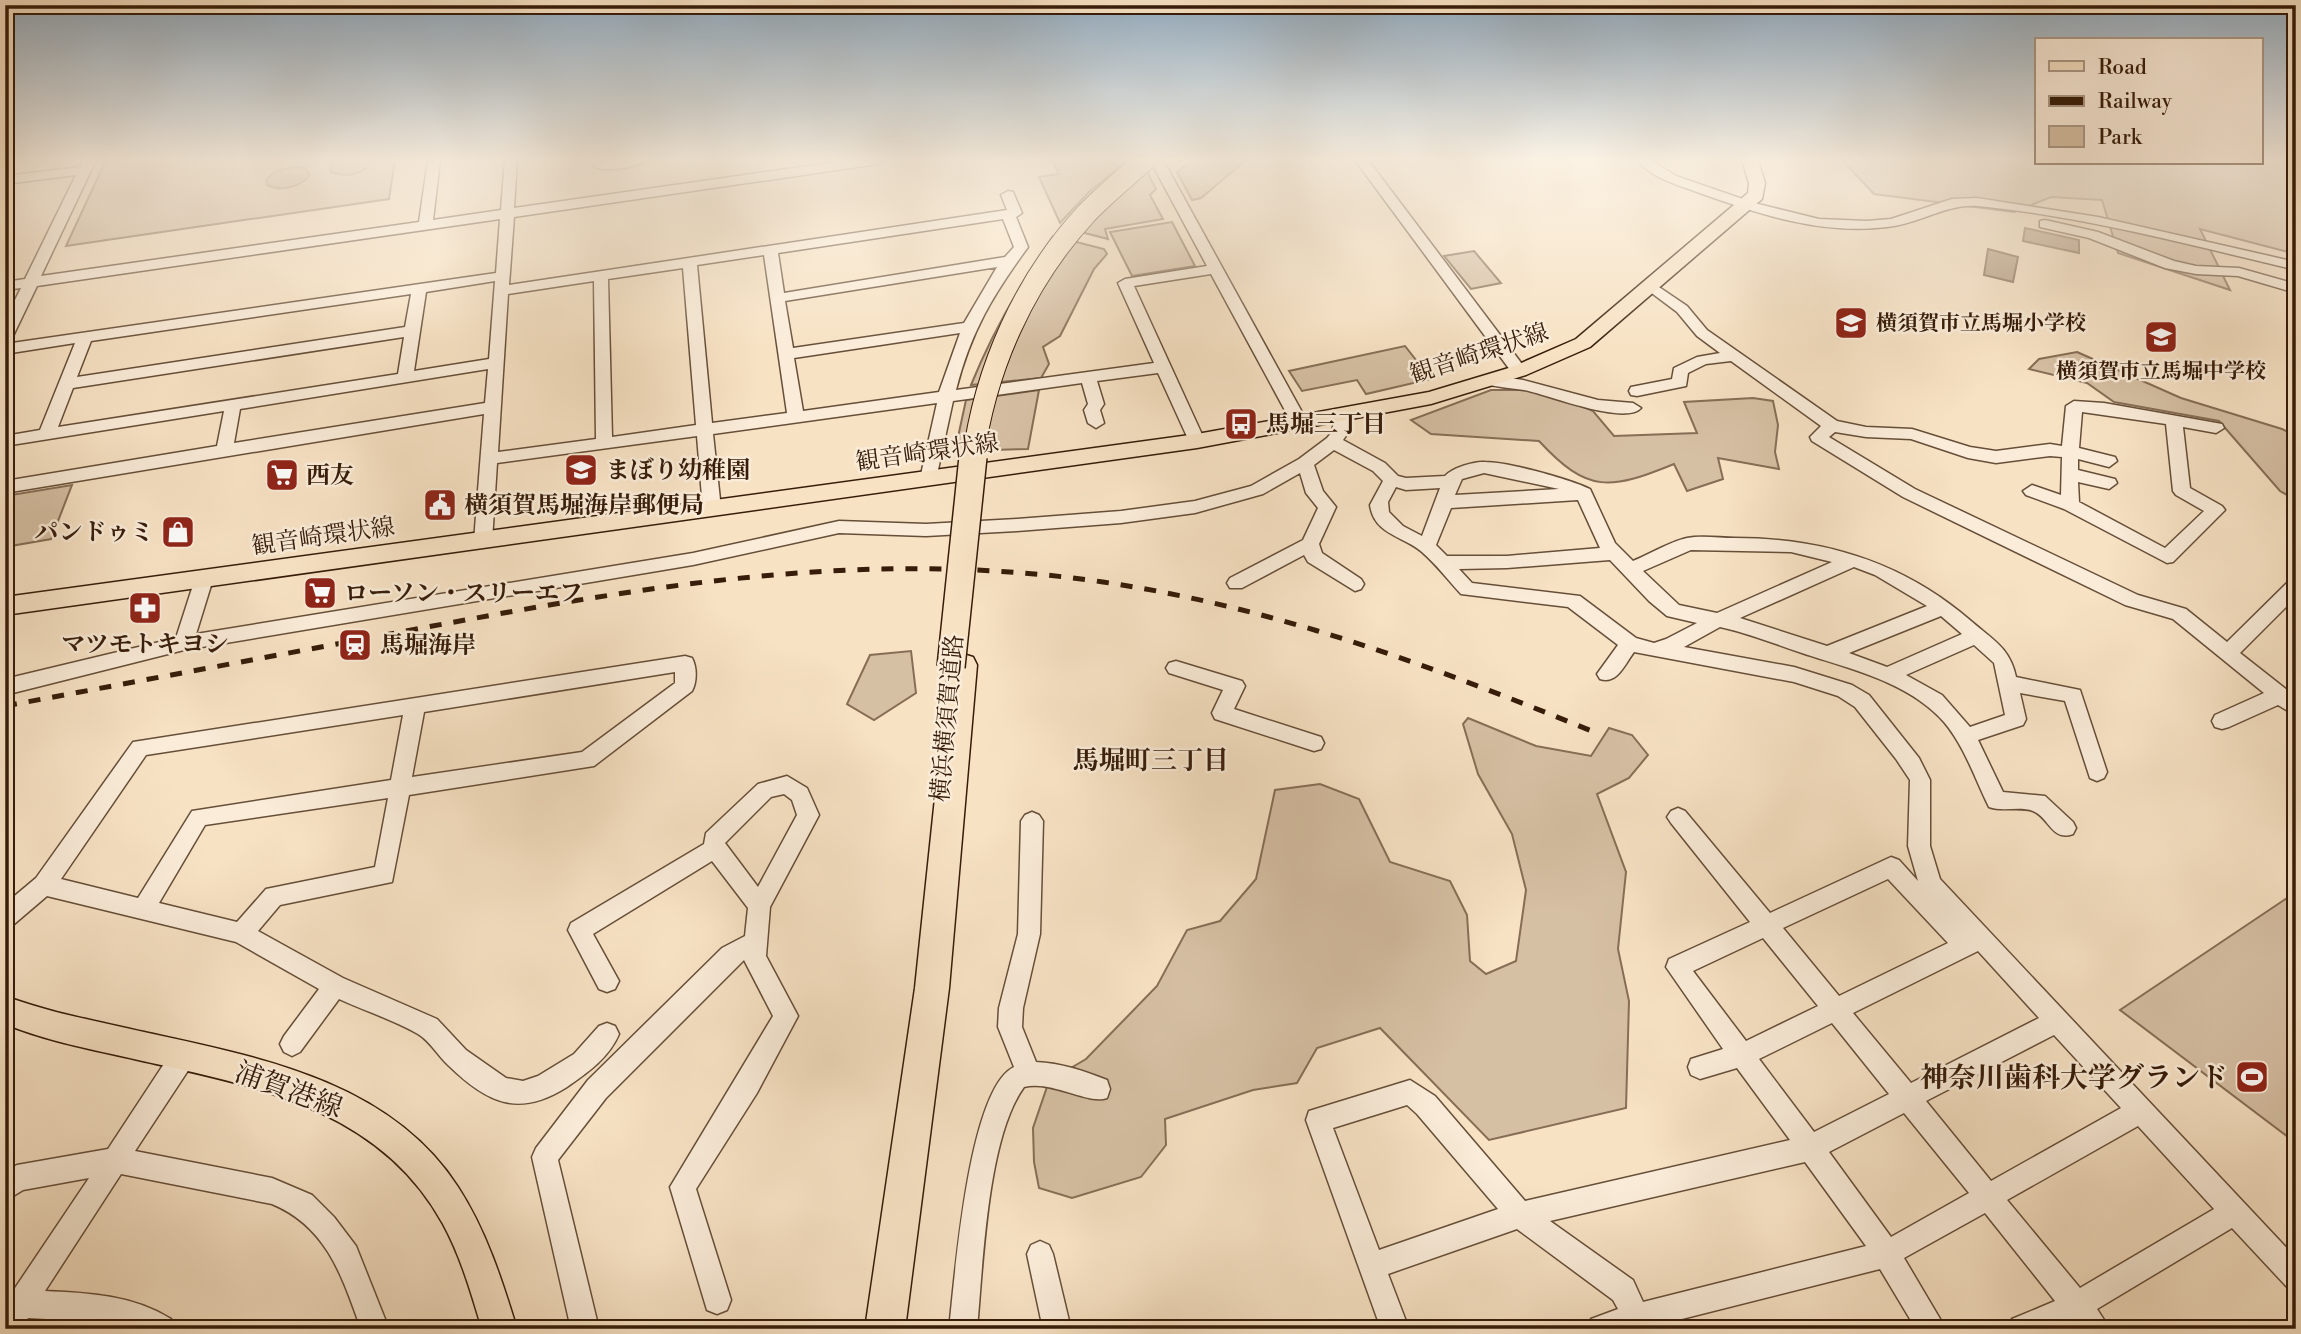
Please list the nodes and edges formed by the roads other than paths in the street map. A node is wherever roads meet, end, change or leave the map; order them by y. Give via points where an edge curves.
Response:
1 (60, 222) edge
2 (426, 222) edge
3 (451, 222) edge
4 (506, 222) edge
5 (953, 222) edge
6 (1011, 222) edge
7 (1080, 222) edge
8 (1087, 222) edge
9 (1190, 222) edge
10 (1408, 222) edge
11 (1723, 222) edge
12 (1845, 222) edge
13 (1894, 222) edge
14 (2037, 222) edge
15 (2108, 222) edge
16 (330, 224) dead end
17 (425, 226) junction
18 (264, 232) dead end
19 (327, 240) junction
20 (195, 245) dead end
21 (259, 250) junction
22 (769, 250) junction
23 (125, 255) dead end
24 (89, 259) dead end
25 (191, 260) junction
26 (1008, 261) junction
27 (690, 262) junction
28 (2296, 266) edge
29 (1216, 269) junction
30 (120, 270) junction
31 (82, 275) junction
32 (601, 276) junction
33 (31, 282) junction
34 (502, 284) junction
35 (1650, 285) junction
36 (5, 286) edge
37 (419, 288) junction
38 (2296, 289) edge
39 (777, 299) junction
40 (969, 327) junction
41 (412, 331) junction
42 (5, 336) edge
43 (85, 337) junction
44 (5, 349) edge
45 (786, 354) junction
46 (1734, 356) junction
47 (496, 363) junction
48 (1163, 367) junction
49 (1519, 371) junction
50 (405, 377) junction
51 (1088, 377) junction
52 (1491, 380) junction
53 (67, 384) junction
54 (1637, 391) dead end
55 (945, 397) junction
56 (233, 404) junction
57 (493, 407) junction
58 (1633, 408) dead end
59 (1343, 416) junction
60 (796, 417) junction
61 (2174, 420) junction
62 (1096, 423) dead end
63 (1300, 423) junction
64 (1832, 426) junction
65 (2216, 428) dead end
66 (707, 429) junction
67 (47, 434) junction
68 (5, 441) edge
69 (1197, 441) junction
70 (1333, 442) junction
71 (604, 443) junction
72 (224, 450) junction
73 (2070, 452) junction
74 (489, 459) junction
75 (2109, 461) dead end
76 (1306, 463) junction
77 (2070, 474) junction
78 (928, 479) junction
79 (1392, 480) junction
80 (1450, 482) junction
81 (2109, 482) dead end
82 (5, 487) edge
83 (2032, 491) dead end
84 (1584, 493) junction
85 (1446, 502) junction
86 (2070, 505) junction
87 (712, 509) junction
88 (483, 541) junction
89 (1310, 544) junction
90 (1427, 546) junction
91 (1614, 553) junction
92 (1853, 560) junction
93 (1445, 563) junction
94 (1631, 569) junction
95 (204, 579) junction
96 (1236, 583) dead end
97 (1355, 584) dead end
98 (2292, 595) edge
99 (5, 606) edge
100 (1943, 607) junction
101 (1716, 621) junction
102 (1976, 636) junction
103 (184, 643) junction
104 (1629, 645) junction
105 (1654, 650) junction
106 (2228, 653) junction
107 (1828, 654) junction
108 (957, 666) junction
109 (1176, 668) dead end
110 (1608, 674) dead end
111 (1888, 675) junction
112 (2008, 683) junction
113 (5, 687) edge
114 (2288, 702) edge
115 (415, 706) junction
116 (2222, 721) dead end
117 (1967, 736) junction
118 (1314, 743) dead end
119 (2098, 772) dead end
120 (400, 788) junction
121 (1678, 817) dead end
122 (1032, 821) dead end
123 (2065, 828) dead end
124 (715, 848) junction
125 (44, 885) junction
126 (759, 906) junction
127 (143, 909) junction
128 (5, 918) edge
129 (1766, 925) junction
130 (241, 933) junction
131 (754, 943) junction
132 (1973, 943) junction
133 (607, 981) dead end
134 (335, 986) junction
135 (1835, 1009) junction
136 (5, 1010) edge
137 (2057, 1021) junction
138 (607, 1034) dead end
139 (292, 1044) dead end
140 (184, 1055) junction
141 (1742, 1055) junction
142 (1700, 1067) dead end
143 (1028, 1072) junction
144 (567, 1073) junction
145 (1098, 1088) dead end
146 (597, 1089) junction
147 (1909, 1099) junction
148 (2140, 1111) junction
149 (1811, 1148) junction
150 (115, 1160) junction
151 (5, 1188) edge
152 (1988, 1196) junction
153 (2234, 1212) junction
154 (1520, 1215) junction
155 (1040, 1254) dead end
156 (1886, 1254) junction
157 (1372, 1266) junction
158 (2296, 1278) edge
159 (717, 1300) dead end
160 (22, 1304) junction
161 (2077, 1305) junction
162 (1639, 1323) edge
163 (143, 1325) edge
164 (5, 1328) edge
165 (375, 1329) edge
166 (500, 1329) edge
167 (585, 1329) edge
168 (868, 1329) edge
169 (885, 1329) edge
170 (963, 1329) edge
171 (1057, 1329) edge
172 (1395, 1329) edge
173 (1601, 1329) edge
174 (1931, 1329) edge
175 (2022, 1329) edge
176 (2096, 1329) edge

1 - 33 street
2 - 17 street
3 - 17 street
4 - 34 street
5 - 22 street
6 - 26 street via 1021,247
7 - 108 highway, 横浜横須賀道路, bridge via 1026,295 1000,345 974,439
8 - 108 highway, 横浜横須賀道路, bridge via 1032,296 997,382 984,440
9 - 29 street
10 - 49 street
11 - 35 main road, 観音崎環状線
12 - 13 street
14 - 38 street via 2065,227 2170,265 2239,272
15 - 28 street
16 - 19 street
17 - 19 street
18 - 21 street
19 - 21 street
20 - 25 street
21 - 25 street
22 - 27 street
22 - 39 street
23 - 30 street
24 - 31 street
25 - 30 street
26 - 39 street
26 - 40 street
27 - 32 street
27 - 66 street
29 - 48 street via 1125,283
29 - 63 street
30 - 31 street
31 - 33 street
32 - 34 street
32 - 71 street
33 - 36 street
33 - 42 street
34 - 37 street
34 - 47 street
35 - 46 street
35 - 49 main road, 観音崎環状線 via 1583,343
37 - 41 street
37 - 43 street
39 - 45 street
40 - 45 street
40 - 55 street
41 - 50 street
41 - 53 street
43 - 44 street
43 - 53 street
45 - 60 street
46 - 54 street via 1702,360 1680,372 1680,382
46 - 64 street
47 - 50 street
47 - 57 street
48 - 51 street
48 - 69 street
49 - 52 main road, 観音崎環状線
50 - 56 street
51 - 55 street
51 - 62 street
52 - 58 street via 1598,405
52 - 59 main road, 観音崎環状線
53 - 67 street
55 - 60 street
55 - 78 street
56 - 67 street
56 - 72 street
57 - 72 street
57 - 74 street
59 - 63 main road, 観音崎環状線
59 - 70 street
60 - 66 street
61 - 65 street
61 - 73 street via 2074,406
61 - 86 street via 2182,491 2216,510 2167,557
63 - 69 main road, 観音崎環状線
64 - 73 street via 1912,434 1996,457
64 - 106 street via 1818,438 1909,493 2132,600 2179,614
66 - 71 street
66 - 87 street
67 - 68 street
69 - 78 main road, 観音崎環状線
70 - 76 street
70 - 79 street via 1380,467
71 - 74 street
72 - 82 street
73 - 75 street
73 - 77 street
74 - 88 street
76 - 89 street via 1315,493 1327,507
76 - 103 street via 1257,489 1195,507 1017,525 926,530 839,527 693,559
77 - 81 street
77 - 86 street
78 - 87 main road, 観音崎環状線
79 - 80 street via 1406,484
79 - 90 street via 1378,507 1382,516 1389,525
80 - 84 street via 1456,475 1484,467
80 - 85 street
83 - 86 street
84 - 85 street
84 - 91 street
85 - 90 street
87 - 88 main road, 観音崎環状線
88 - 95 main road, 観音崎環状線
89 - 96 street
89 - 97 street via 1314,557
90 - 93 street
91 - 93 street
91 - 94 street
92 - 94 street via 1791,546 1689,544
92 - 100 street via 1901,580
92 - 101 street
93 - 104 street via 1467,589 1573,601
94 - 101 street via 1674,611
95 - 99 main road, 観音崎環状線
95 - 103 street
98 - 106 street
100 - 102 street
100 - 107 street
101 - 105 street
101 - 107 street
102 - 111 street
102 - 112 street via 2003,660
103 - 113 street
104 - 105 street
104 - 110 street
105 - 132 street via 1765,668 1837,687 1862,701 1920,779 1918,852 1923,871
106 - 114 street
107 - 111 street
108 - 168 highway, 横浜横須賀道路 via 911,1041
108 - 169 highway, 横浜横須賀道路 via 932,988
109 - 118 street via 1235,686 1222,713
111 - 117 street via 1939,702
112 - 117 street via 2016,719
112 - 119 street via 2073,695
114 - 116 street
115 - 120 street
115 - 120 street via 685,663 685,686 587,760
115 - 125 street via 140,748
117 - 123 street via 1996,801 2038,802
120 - 127 street via 199,817
120 - 130 street via 384,875 274,896
121 - 129 street
122 - 143 street via 1036,925 1011,1008 1010,1027
124 - 126 street
124 - 126 street via 714,841 765,790 787,785 800,794 808,816
124 - 133 street via 579,930
125 - 127 street
125 - 128 street
126 - 131 street
127 - 130 street
129 - 132 street via 1891,867
129 - 135 street
129 - 141 street via 1677,967
130 - 134 street
131 - 146 street via 730,955
131 - 159 street via 754,957 786,1016 683,1187
132 - 135 street
132 - 137 street
134 - 139 street
134 - 144 street via 429,1027 457,1058 501,1090 523,1093
135 - 141 street
135 - 147 street
136 - 140 main road, 浦賀港線 via 37,1023
137 - 147 street
137 - 148 street
138 - 144 street
140 - 150 street
140 - 166 main road, 浦賀港線 via 308,1090 353,1111 393,1139 453,1208 479,1263
141 - 142 street
141 - 149 street
143 - 145 street
143 - 170 street via 1006,1089 993,1124 978,1200
144 - 146 street
146 - 167 street via 545,1157
147 - 149 street
147 - 152 street
148 - 152 street
148 - 153 street
149 - 154 street
149 - 156 street
150 - 151 street via 17,1178
150 - 160 street
150 - 165 street via 272,1191 303,1204 347,1255
152 - 156 street
152 - 161 street
153 - 158 street
153 - 161 street
154 - 157 street
154 - 157 street via 1410,1092 1318,1120
154 - 162 street via 1623,1290
155 - 171 street
156 - 162 street
156 - 174 street
157 - 172 street
160 - 163 street via 97,1308
160 - 164 street
161 - 175 street
161 - 176 street
162 - 173 street

